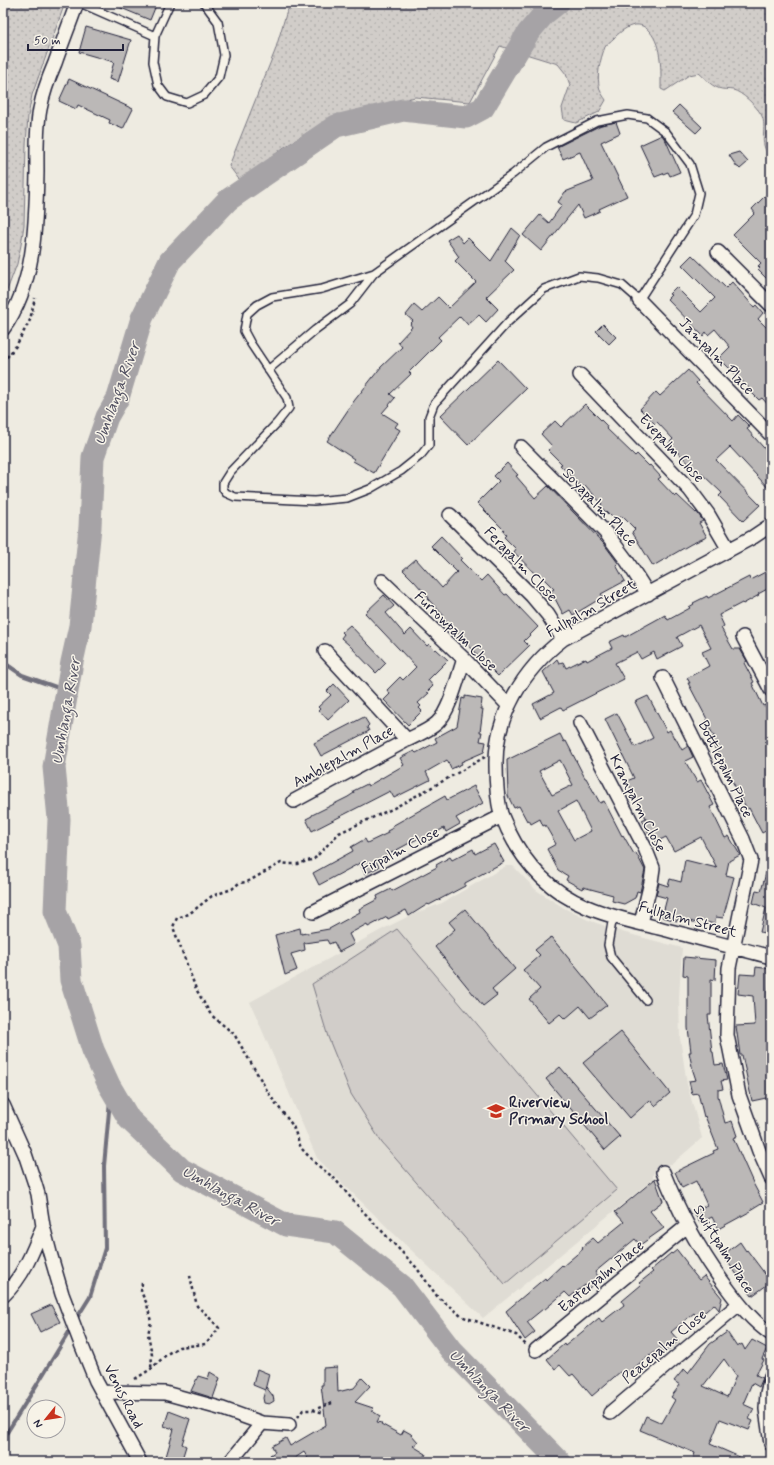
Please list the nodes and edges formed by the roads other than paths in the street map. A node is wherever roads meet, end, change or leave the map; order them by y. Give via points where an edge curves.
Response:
1 (78, 3) edge
2 (170, 3) edge
3 (204, 3) edge
4 (154, 36) junction
5 (718, 252) dead end
6 (374, 273) junction
7 (639, 300) junction
8 (771, 305) edge
9 (3, 329) edge
10 (268, 370) junction
11 (580, 375) dead end
12 (771, 435) edge
13 (522, 447) dead end
14 (450, 515) dead end
15 (771, 524) edge
16 (729, 550) junction
17 (382, 581) dead end
18 (648, 594) junction
19 (743, 638) dead end
20 (564, 640) junction
21 (325, 651) dead end
22 (464, 659) junction
23 (663, 678) dead end
24 (771, 690) edge
25 (508, 705) junction
26 (580, 723) dead end
27 (407, 740) junction
28 (294, 801) dead end
29 (502, 816) junction
30 (313, 912) dead end
31 (613, 916) junction
32 (641, 923) junction
33 (733, 947) junction
34 (771, 957) edge
35 (646, 1000) dead end
36 (3, 1105) edge
37 (663, 1172) dead end
38 (771, 1178) edge
39 (43, 1226) junction
40 (687, 1226) junction
41 (3, 1296) edge
42 (739, 1304) junction
43 (771, 1334) edge
44 (536, 1350) road end
45 (771, 1378) edge
46 (102, 1392) junction
47 (610, 1412) dead end
48 (262, 1423) junction
49 (290, 1425) road end
50 (771, 1444) edge
51 (140, 1462) edge
52 (230, 1462) edge

1 - 4 lane
1 - 9 street via 40,108 32,252 25,286 12,316
2 - 4 lane
3 - 4 lane via 218,22 224,55 219,77 204,95 187,103 166,97 158,85 153,62
5 - 8 street
6 - 7 lane via 514,174 546,147 597,120 628,114 647,118 666,132 690,164 699,193 694,215
6 - 10 lane via 350,304
6 - 10 lane via 322,289 272,297 247,314 244,331
7 - 10 lane via 622,285 598,278 579,276 544,289 508,322 434,404 429,417 429,445 421,455 401,471 370,489 347,498 314,501 235,497 223,489 223,482 230,472 289,408 288,398
7 - 12 street, Jampalm Place
11 - 16 street, Evepalm Close via 690,490 708,514
13 - 18 street, Soyapalm Place via 606,533
14 - 20 street, Ferapalm Close via 532,596
15 - 16 street, Fullpalm Street
16 - 18 street, Fullpalm Street
17 - 22 street, Furrowpalm Close
18 - 20 street, Fullpalm Street
19 - 24 street
20 - 25 street, Fullpalm Street via 548,651 535,665
21 - 27 street, Amblepalm Place
22 - 25 street, Furrowpalm Close
22 - 27 street, Amblepalm Place via 446,711 438,722 426,731
23 - 33 street, Bottlepalm Place via 751,860
25 - 29 street, Fullpalm Street via 496,756 498,797
26 - 32 street, Kranpalm Close via 653,868
27 - 28 street, Amblepalm Place
29 - 30 street, Firpalm Close
29 - 31 street, Fullpalm Street via 521,855 553,888 586,907
31 - 32 street, Fullpalm Street
31 - 35 lane via 608,945 611,957
32 - 33 street, Fullpalm Street
33 - 34 street, Fullpalm Street
33 - 38 street, Bottlepalm Place via 729,968 726,1034 739,1095
36 - 39 street via 35,1184
37 - 40 street, Swiftpalm Place
39 - 41 street via 22,1272
39 - 46 street, Venus Road via 62,1294
40 - 42 street, Swiftpalm Place
40 - 44 street, Easterpalm Place
42 - 43 street, Swiftpalm Place
42 - 47 street, Peacepalm Close
45 - 50 street via 766,1409
46 - 48 street via 165,1394
46 - 51 street, Venus Road
48 - 49 street
48 - 52 street

